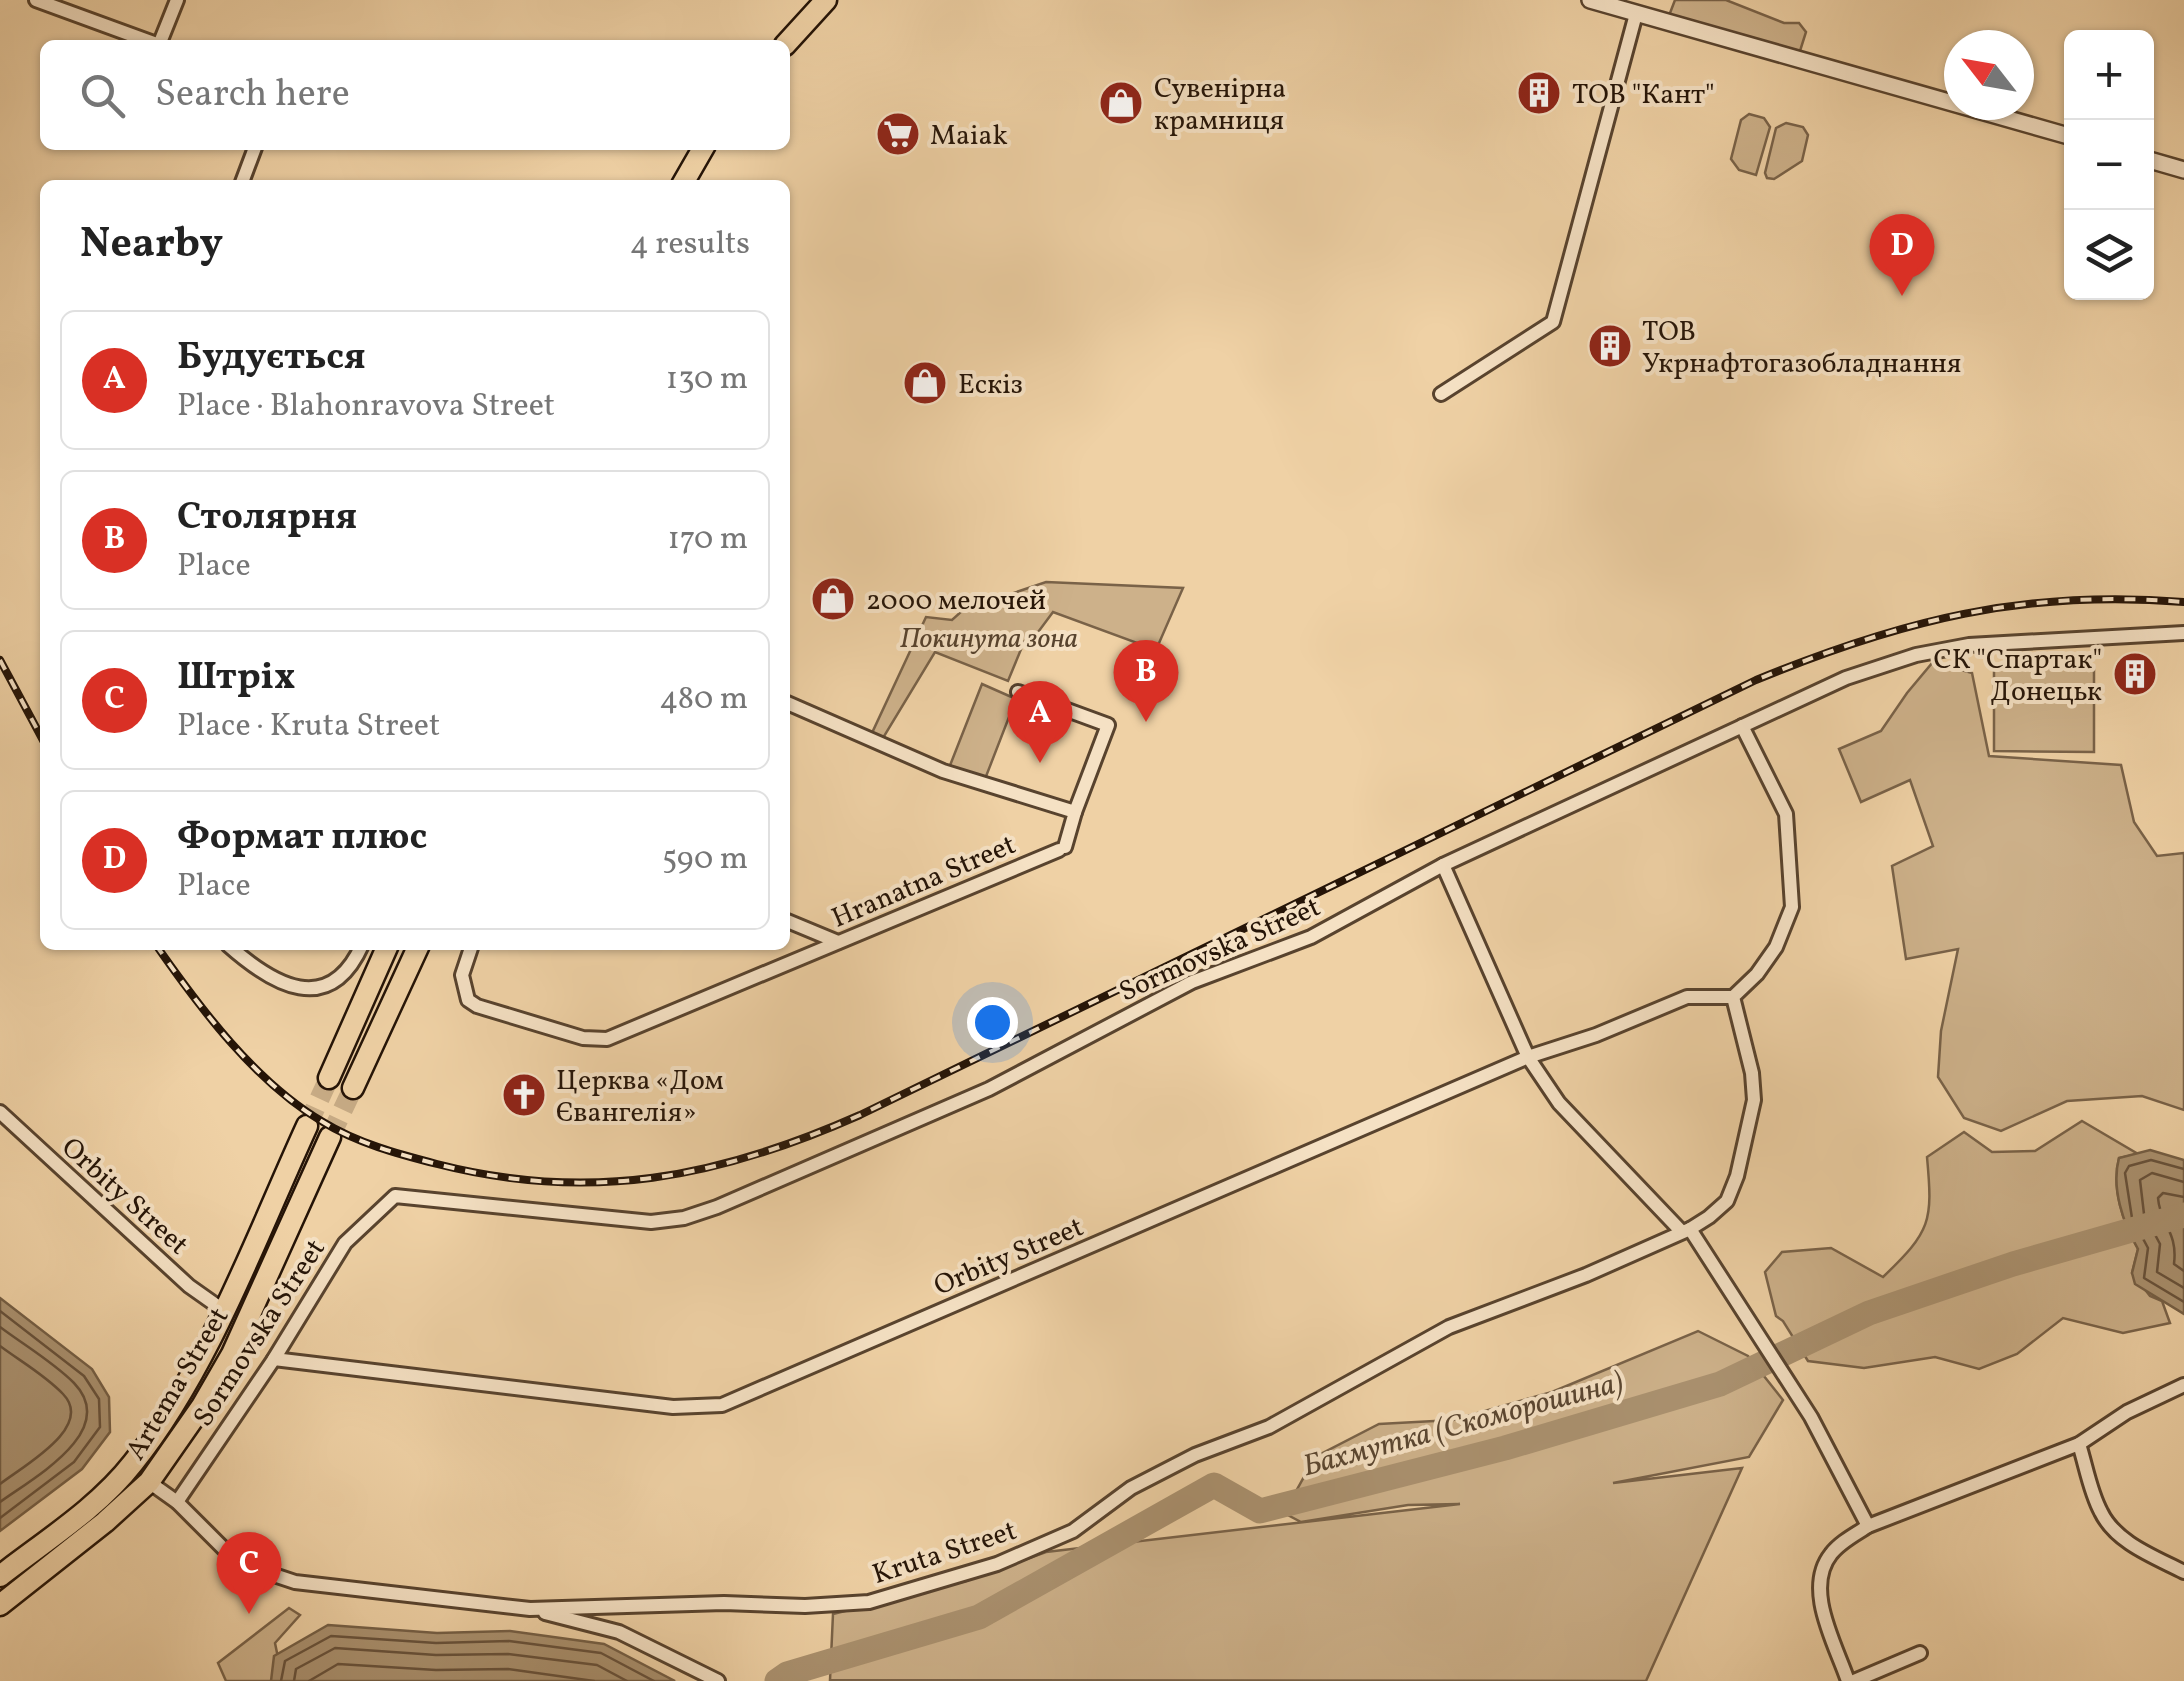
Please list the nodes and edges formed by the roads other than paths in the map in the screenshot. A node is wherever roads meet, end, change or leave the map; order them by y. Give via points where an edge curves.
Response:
1 (36, 0) edge
2 (178, 0) edge
3 (826, 0) edge
4 (1590, 0) edge
5 (1636, 14) junction
6 (145, 40) edge
7 (161, 40) edge
8 (790, 40) edge
9 (2064, 135) edge
10 (254, 150) edge
11 (702, 150) edge
12 (2154, 161) edge
13 (2184, 170) edge
14 (243, 180) edge
15 (685, 180) edge
16 (1441, 394) dead end
17 (2184, 633) edge
18 (1018, 692) dead end
19 (790, 704) edge
20 (1742, 726) junction
21 (1075, 812) junction
22 (1443, 865) junction
23 (790, 922) edge
24 (838, 942) junction
25 (234, 950) edge
26 (360, 950) edge
27 (386, 950) edge
28 (416, 950) edge
29 (470, 950) edge
30 (1733, 996) junction
31 (1528, 1057) junction
32 (328, 1078) tunnel mouth
33 (352, 1088) tunnel mouth
34 (0, 1112) edge
35 (306, 1126) tunnel mouth
36 (330, 1137) tunnel mouth
37 (1686, 1230) junction
38 (222, 1310) junction
39 (274, 1359) junction
40 (2184, 1385) edge
41 (2080, 1444) junction
42 (149, 1482) junction
43 (177, 1502) junction
44 (1876, 1524) junction
45 (2184, 1572) edge
46 (0, 1576) edge
47 (0, 1604) edge
48 (530, 1609) junction
49 (1920, 1653) dead end
50 (718, 1681) edge
51 (1851, 1681) edge

1 - 6 street
2 - 7 street
3 - 8 main road
4 - 5 street
5 - 9 street
5 - 16 street via 1553,322
10 - 14 street
11 - 15 main road
12 - 13 street
17 - 20 street, Sormovska Street via 1969,645 1916,655 1846,678
18 - 21 street via 1108,725
19 - 21 street via 943,771
20 - 22 street, Sormovska Street
20 - 30 street via 1786,814 1792,906 1776,946
21 - 24 street, Hranatna Street via 1062,848
22 - 31 street
22 - 39 street, Sormovska Street via 1312,937 1192,982 988,1088 684,1218 651,1222 396,1196 345,1244
23 - 24 street
24 - 29 street, Hranatna Street via 617,1036 596,1039 468,1000 462,974
25 - 26 street via 256,970 298,990 334,984
27 - 32 main road
28 - 33 main road
30 - 31 street, Orbity Street via 1687,997
30 - 37 street, Kruta Street via 1754,1100 1727,1201
31 - 37 street via 1559,1103
31 - 39 street, Orbity Street via 722,1405 673,1407
34 - 38 street, Orbity Street
35 - 38 main road, Artema Street
36 - 42 main road, Artema Street via 232,1354
37 - 44 street
37 - 48 street, Kruta Street via 1449,1327 1270,1428 1130,1488 1074,1531 998,1564 869,1602
38 - 46 main road, Artema Street via 182,1393 132,1466
39 - 43 street, Sormovska Street
40 - 41 street
41 - 44 street
41 - 45 street via 2100,1512 2111,1526
42 - 43 street, Kruta Street
42 - 47 main road, Artema Street
43 - 48 street, Kruta Street via 238,1562 295,1582
44 - 51 street via 1830,1555 1820,1580
48 - 50 street via 618,1632
49 - 51 street

